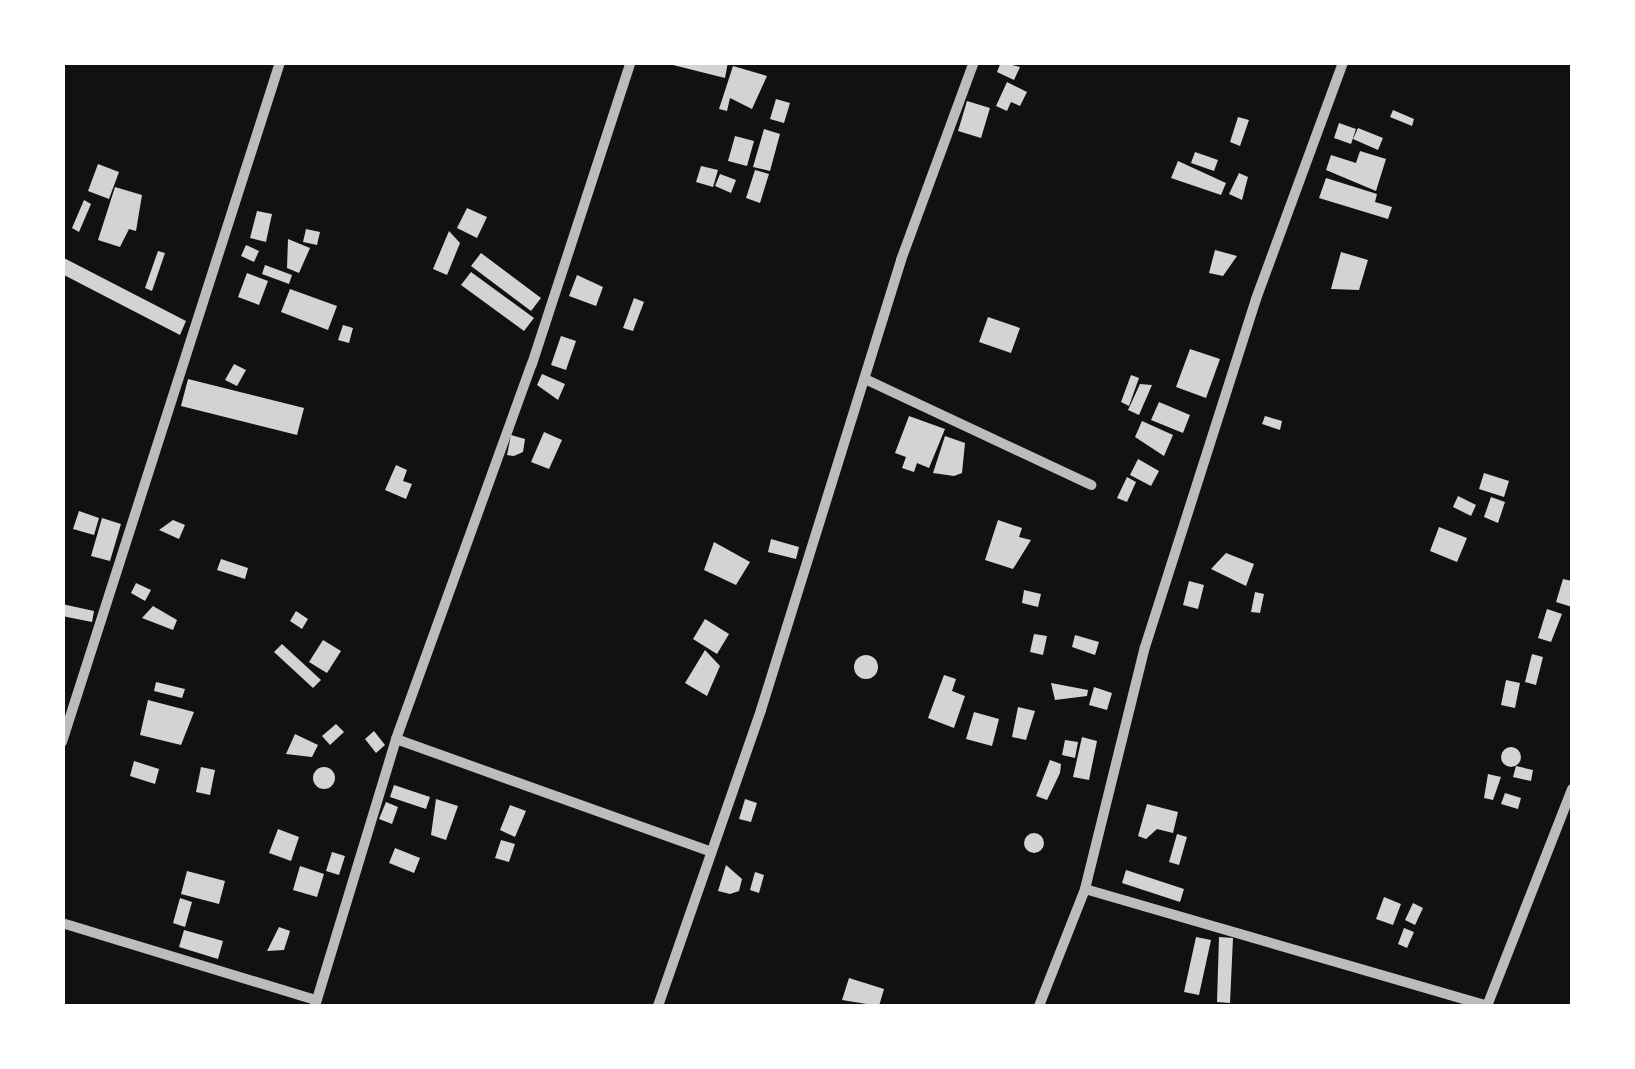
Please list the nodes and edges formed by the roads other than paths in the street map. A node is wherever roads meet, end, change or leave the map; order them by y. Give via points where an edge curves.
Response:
1 (280, 62) edge
2 (631, 62) edge
3 (974, 62) edge
4 (1343, 62) edge
5 (865, 378) junction
6 (1091, 485) dead end
7 (396, 738) junction
8 (62, 742) edge
9 (1572, 789) edge
10 (708, 851) junction
11 (1085, 889) junction
12 (62, 922) edge
13 (316, 1003) edge
14 (658, 1006) edge
15 (1039, 1006) edge
16 (1487, 1006) edge

1 - 8 street
2 - 7 street via 532,364
3 - 5 street
4 - 11 street via 1256,299 1151,629
5 - 6 street
5 - 10 street via 761,710
7 - 10 street
7 - 13 street
9 - 16 street
10 - 14 street
11 - 15 street
11 - 16 street
12 - 13 street

